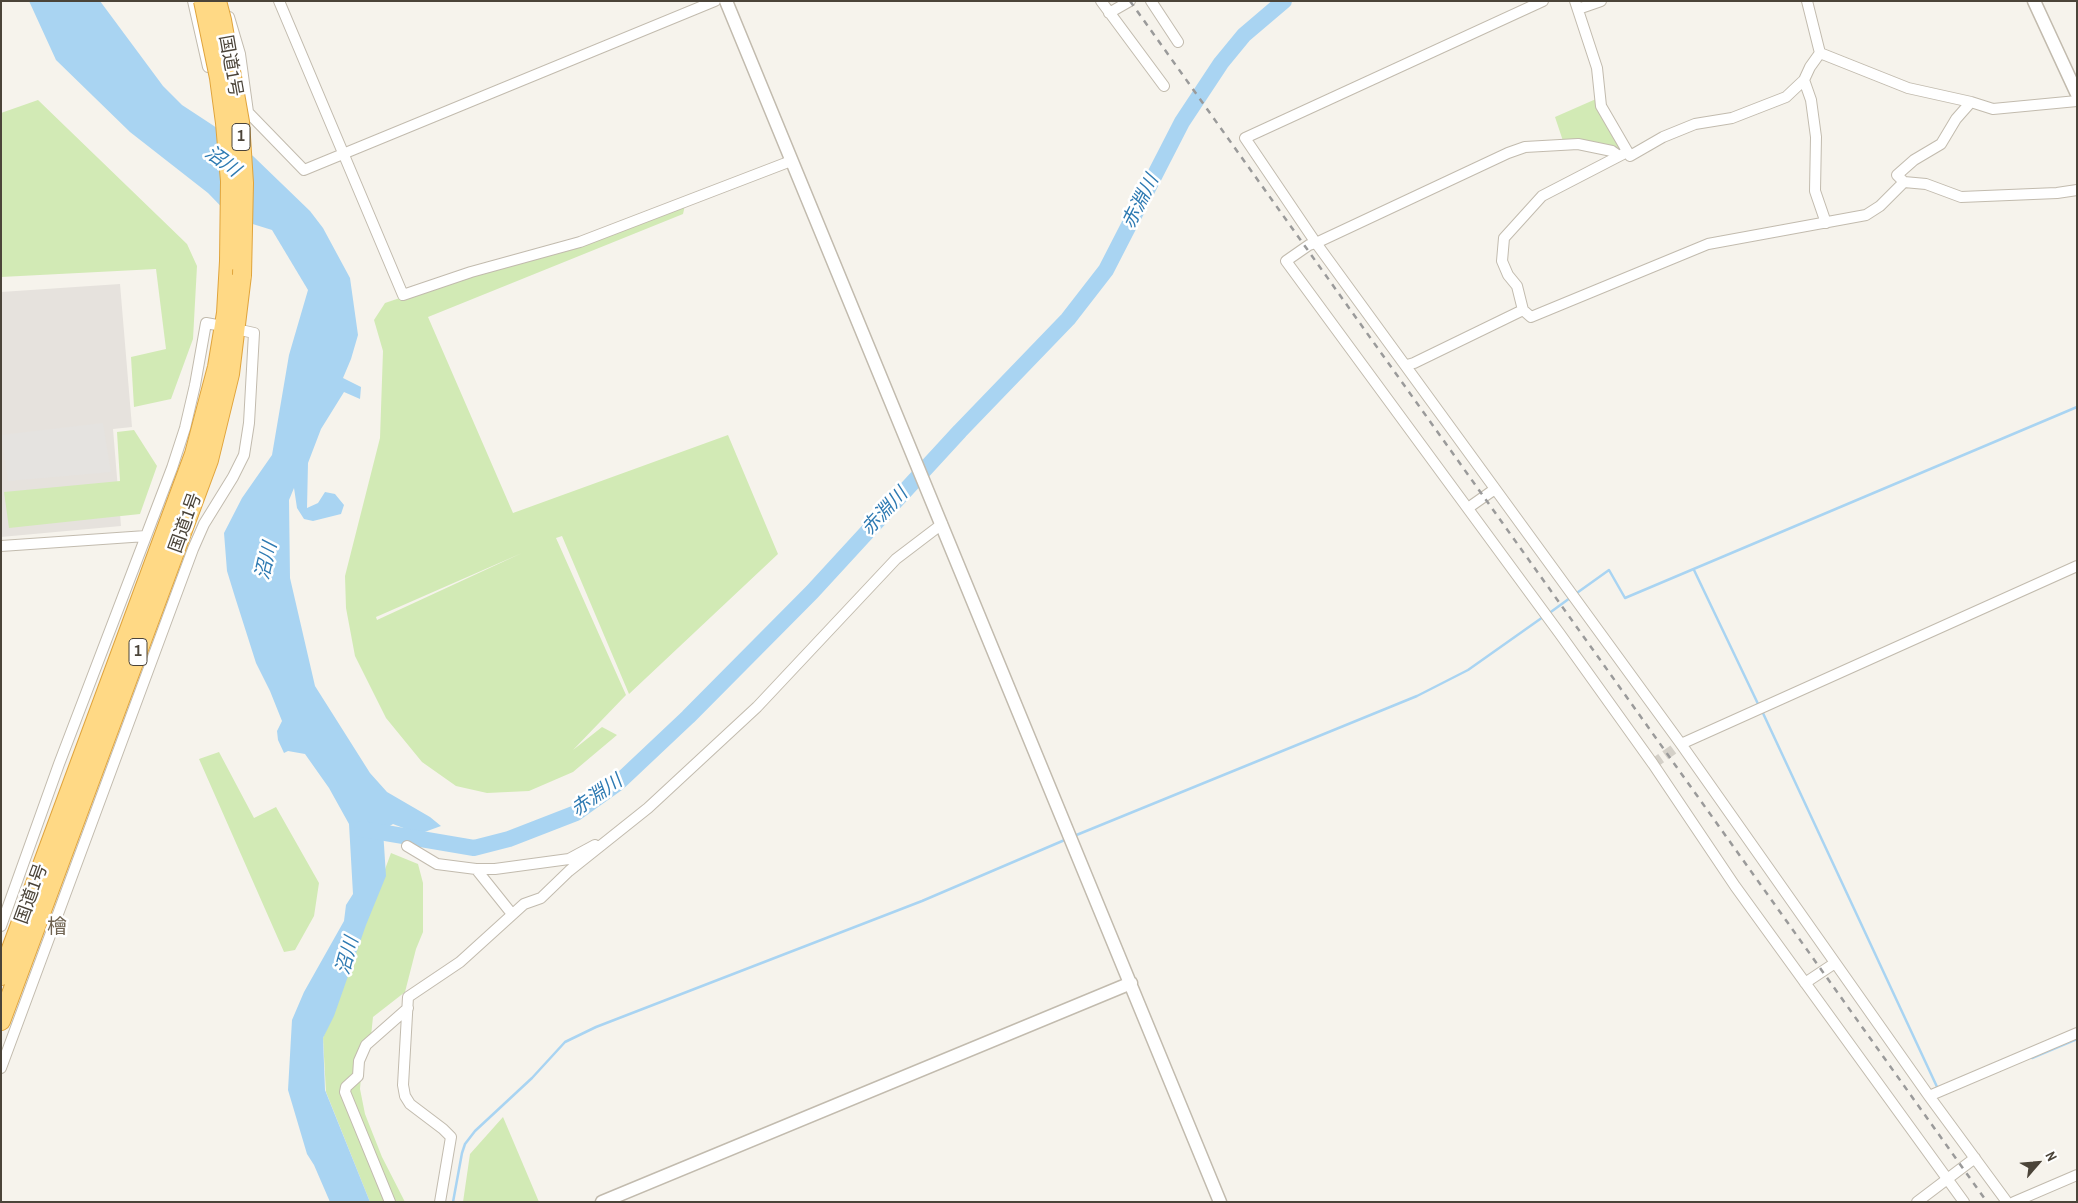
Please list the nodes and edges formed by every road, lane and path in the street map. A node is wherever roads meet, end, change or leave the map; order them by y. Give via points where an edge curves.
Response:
1 (192, 1) edge
2 (203, 1) edge
3 (217, 1) edge
4 (224, 1) edge
5 (279, 1) edge
6 (715, 1) edge
7 (726, 1) edge
8 (1101, 1) edge
9 (1130, 1) edge
10 (1151, 1) edge
11 (1543, 1) edge
12 (1601, 1) edge
13 (1807, 1) edge
14 (2034, 1) edge
15 (1576, 5) edge
16 (1109, 14) junction
17 (1178, 42) dead end
18 (1820, 53) junction
19 (1804, 80) junction
20 (1164, 86) dead end
21 (2077, 94) edge
22 (2077, 101) edge
23 (1971, 102) junction
24 (248, 112) junction
25 (343, 154) junction
26 (1624, 154) junction
27 (791, 161) junction
28 (1904, 182) junction
29 (2077, 190) edge
30 (1826, 223) junction
31 (1316, 243) junction
32 (1523, 310) junction
33 (217, 325) dead end
34 (245, 331) dead end
35 (1407, 365) junction
36 (1495, 489) junction
37 (1468, 508) junction
38 (940, 520) junction
39 (146, 536) junction
40 (1, 546) edge
41 (2077, 566) edge
42 (1681, 744) junction
43 (67, 784) dead end
44 (51, 787) junction
45 (618, 834) junction
46 (407, 846) dead end
47 (476, 869) junction
48 (512, 914) junction
49 (1, 926) edge
50 (52, 933) junction
51 (40, 941) dead end
52 (1835, 963) junction
53 (1, 976) edge
54 (1131, 983) junction
55 (1805, 983) junction
56 (408, 1008) junction
57 (1, 1021) edge
58 (2077, 1033) edge
59 (1, 1068) edge
60 (1929, 1096) junction
61 (1975, 1158) junction
62 (2077, 1175) edge
63 (1948, 1179) junction
64 (390, 1202) edge
65 (440, 1202) edge
66 (602, 1202) edge
67 (1220, 1202) edge
68 (1918, 1202) edge
69 (1964, 1202) edge
70 (2008, 1202) edge
71 (2014, 1202) edge

1 - 24 street via 210,75
2 - 53 highway, 国道1号 / 1, bridge via 220,78 230,181 226,313 217,367 194,454
3 - 57 highway, 国道1号 / 1, bridge via 240,122 244,183 242,275 230,374 209,460
4 - 24 street via 240,54
5 - 25 street
6 - 25 street
7 - 27 street
8 - 16 street
9 - 16 street
10 - 17 street
11 - 31 street via 1245,138
12 - 15 street
13 - 18 street
14 - 21 street
15 - 26 street via 1597,68 1601,106
16 - 20 street
18 - 19 street
18 - 23 street via 1908,88
19 - 26 street via 1786,97 1766,106 1732,118 1696,124 1663,137 1630,156
19 - 30 street via 1816,138 1815,192
22 - 23 street via 1993,109
23 - 28 street via 1941,144 1914,160 1897,176
24 - 25 street via 304,170
25 - 27 street via 403,295 471,272 580,242
26 - 31 street via 1578,144 1525,147
26 - 32 street via 1542,196 1504,238 1502,261 1517,286
27 - 38 street
28 - 29 street via 1926,184 1961,197
28 - 30 street via 1866,215
30 - 32 street via 1708,244 1531,317
31 - 35 street
31 - 37 street via 1308,244 1286,260
32 - 35 street
33 - 39 street via 206,323 184,428
34 - 50 street via 254,333 244,455 204,524 105,776
35 - 36 street
36 - 37 street
36 - 42 street
37 - 55 street via 1588,672
38 - 45 street via 896,559 757,707
38 - 54 street
39 - 40 street
39 - 44 street
41 - 42 street
42 - 52 street
43 - 44 street
44 - 49 street
45 - 47 street via 569,859
45 - 48 street via 569,871 541,898 524,904
46 - 47 street via 437,864
47 - 48 street
48 - 56 street via 460,962 408,997
50 - 51 street
50 - 59 street
52 - 55 street
52 - 60 street
54 - 66 street
54 - 67 street
55 - 63 street
56 - 64 street via 366,1045 358,1076 345,1092
56 - 65 street via 405,1096 410,1104 451,1137
58 - 60 street
60 - 61 street
61 - 63 street
61 - 70 street
62 - 71 street
63 - 68 street
63 - 69 street

